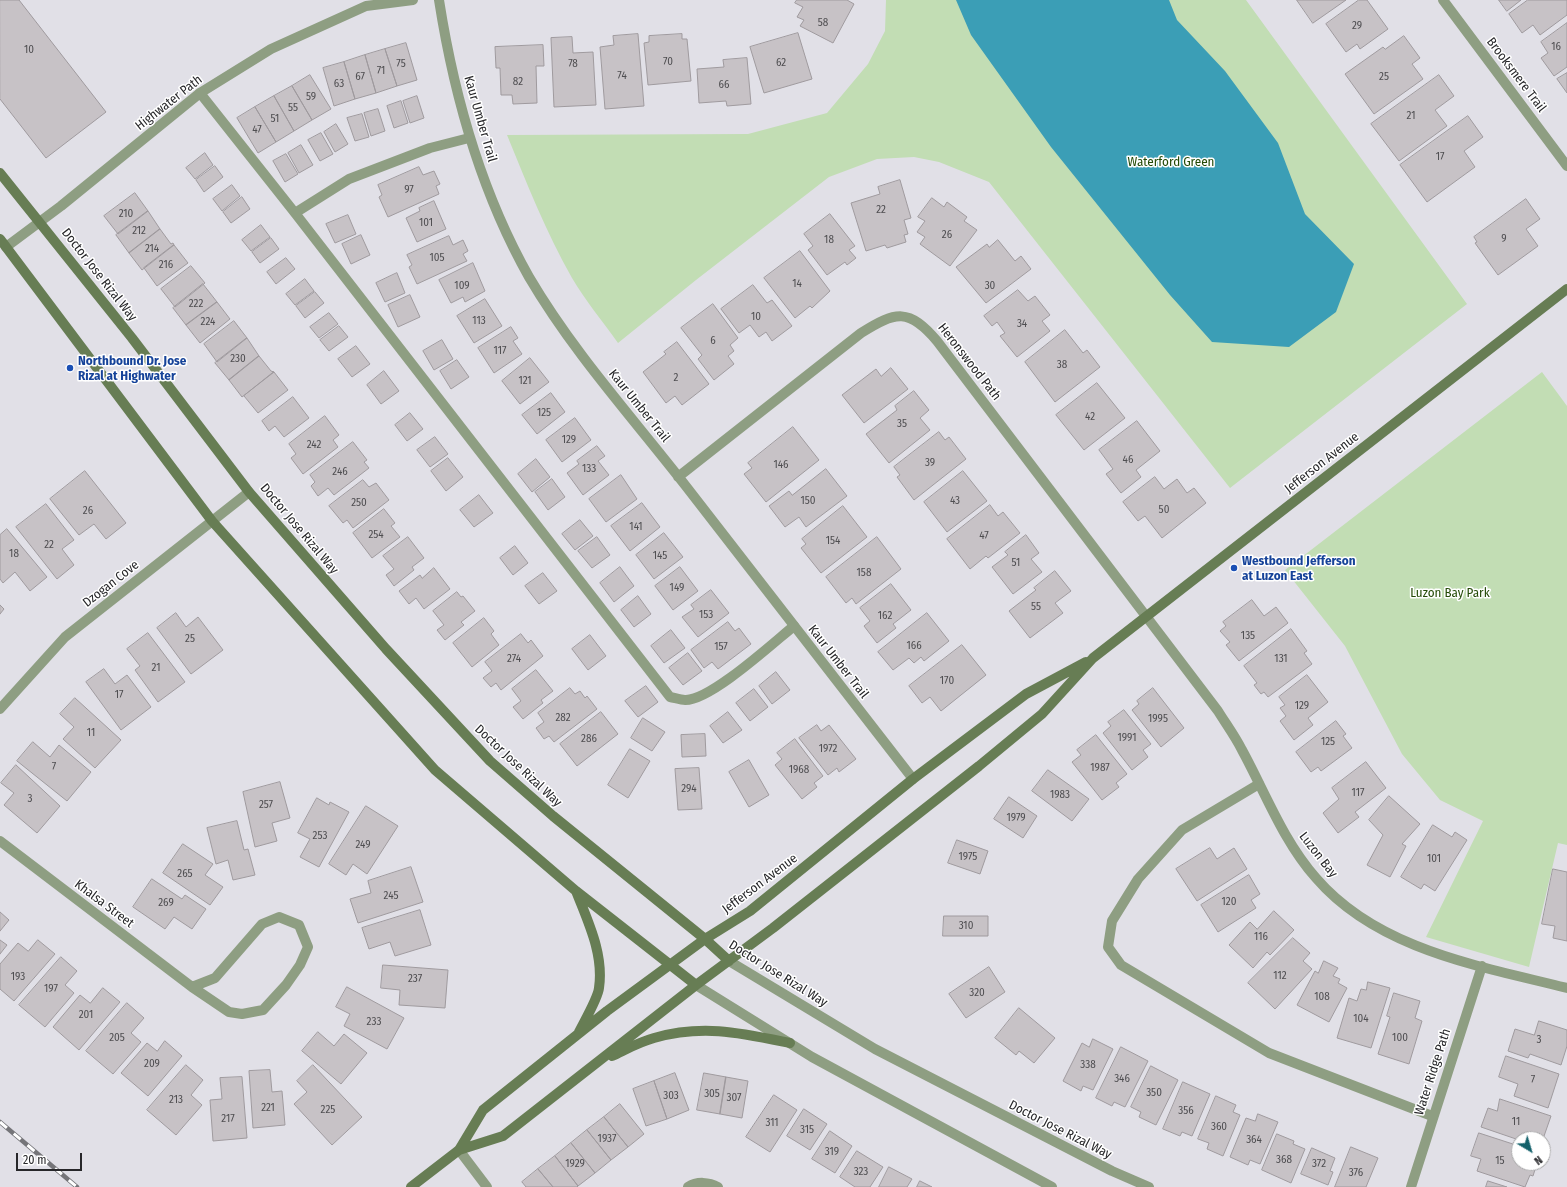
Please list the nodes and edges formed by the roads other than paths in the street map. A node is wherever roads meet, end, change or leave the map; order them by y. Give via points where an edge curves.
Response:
1 (413, 0) edge
2 (439, 0) edge
3 (1443, 0) edge
4 (200, 93) junction
5 (469, 138) junction
6 (1567, 166) edge
7 (0, 173) edge
8 (295, 213) junction
9 (40, 221) junction
10 (3, 243) edge
11 (1567, 289) edge
12 (678, 476) junction
13 (250, 492) junction
14 (212, 521) junction
15 (1146, 617) junction
16 (794, 626) junction
17 (1093, 658) junction
18 (0, 708) edge
19 (913, 779) junction
20 (1259, 784) junction
21 (0, 841) edge
22 (576, 891) junction
23 (705, 939) junction
24 (729, 961) junction
25 (670, 964) junction
26 (1482, 966) junction
27 (696, 985) junction
28 (192, 987) junction
29 (1567, 988) edge
30 (577, 1035) junction
31 (790, 1043) junction
32 (599, 1062) junction
33 (1432, 1116) junction
34 (459, 1150) junction
35 (411, 1187) edge
36 (487, 1187) edge
37 (688, 1187) edge
38 (718, 1187) edge
39 (1052, 1187) edge
40 (1149, 1187) edge
41 (1410, 1187) edge

1 - 4 street, Highwater Path via 366,6 271,49
2 - 5 street, Kaur Umber Trail via 446,49
3 - 6 street, Brooksmere Trail
4 - 8 street
4 - 9 street, Highwater Path
5 - 8 street via 430,148 349,179
5 - 12 street, Kaur Umber Trail via 500,218 530,277 583,357
7 - 9 street, Doctor Jose Rizal Way
8 - 16 street via 670,697 686,700 701,696 721,684
9 - 10 street, Highwater Path
9 - 13 street, Doctor Jose Rizal Way
10 - 14 street
11 - 15 street, Jefferson Avenue
12 - 15 street, Heronswood Path via 861,333 880,321 898,315 926,328 938,341
12 - 16 street, Kaur Umber Trail
13 - 14 street, Dzogan Cove
13 - 23 street, Doctor Jose Rizal Way via 386,649 490,761 553,816
14 - 18 street, Dzogan Cove via 65,637
14 - 22 street via 435,770
15 - 17 street, Jefferson Avenue
15 - 20 street, Luzon Bay via 1218,711 1242,748
16 - 19 street, Kaur Umber Trail
17 - 19 street, Jefferson Avenue via 1026,694
17 - 24 street, Jefferson Avenue via 1042,714 973,771
19 - 23 street, Jefferson Avenue via 750,911
20 - 26 street, Luzon Bay via 1288,838 1316,878 1351,910 1377,928 1410,943
20 - 33 street via 1182,830 1138,879 1112,921 1108,946 1121,965 1269,1053
21 - 28 street, Khalsa Street
22 - 25 street
22 - 30 street via 598,951 599,989
23 - 24 street, Doctor Jose Rizal Way
23 - 25 street, Jefferson Avenue
24 - 27 street, Jefferson Avenue
24 - 40 street, Doctor Jose Rizal Way via 875,1049 1112,1171
25 - 27 street
25 - 30 street, Jefferson Avenue
26 - 29 street, Luzon Bay
26 - 33 street, Water Ridge Path
27 - 31 street
27 - 32 street, Jefferson Avenue
28 - 28 street, Khalsa Street via 229,1012 242,1014 263,1010 286,985 300,965 308,947 299,925 279,917 262,924 215,978
30 - 34 street, Jefferson Avenue via 483,1110
31 - 32 street via 733,1031 698,1029 653,1038
31 - 39 street
32 - 34 street, Jefferson Avenue via 503,1136
33 - 41 street, Water Ridge Path
34 - 35 street, Jefferson Avenue
34 - 36 street
37 - 38 street via 694,1183 713,1184

